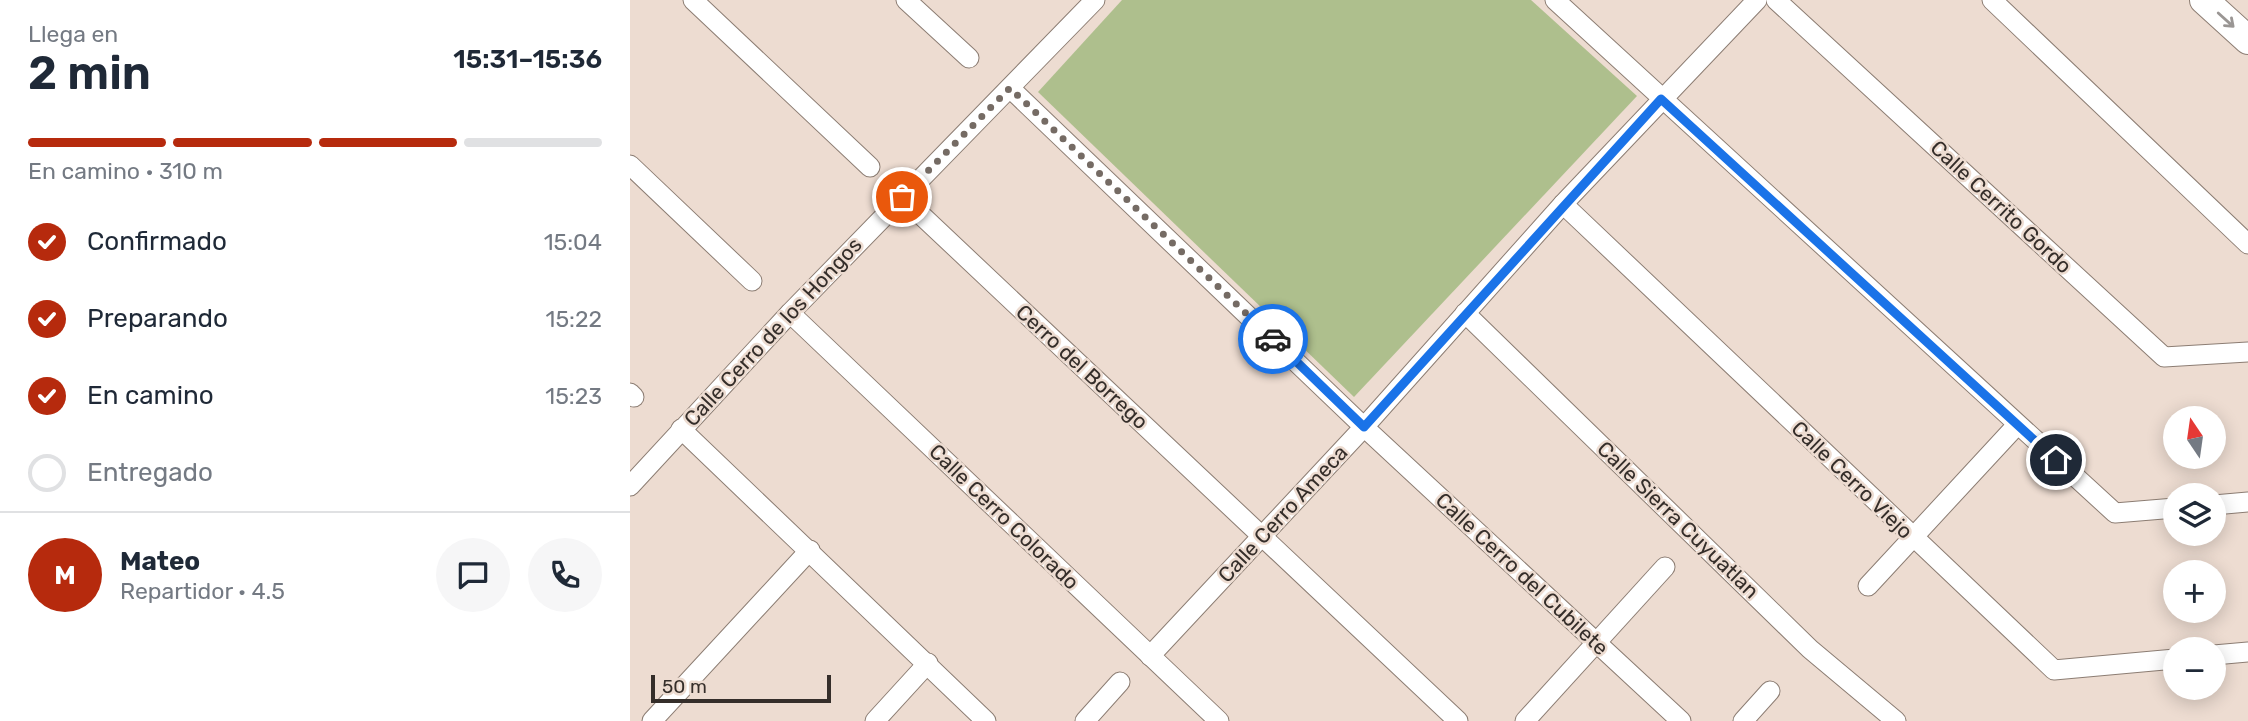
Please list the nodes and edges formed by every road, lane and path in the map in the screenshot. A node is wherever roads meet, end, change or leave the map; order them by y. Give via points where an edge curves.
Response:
1 (694, 0) edge
2 (906, 0) edge
3 (1095, 0) edge
4 (1555, 0) edge
5 (1757, 0) edge
6 (1776, 0) edge
7 (1992, 0) edge
8 (2204, 0) edge
9 (2248, 40) edge
10 (969, 58) dead end
11 (1010, 88) junction
12 (1661, 99) junction
13 (630, 165) edge
14 (870, 167) dead end
15 (902, 197) junction
16 (1563, 204) junction
17 (2248, 244) edge
18 (752, 281) dead end
19 (790, 313) junction
20 (1465, 313) junction
21 (2248, 352) edge
22 (2017, 425) junction
23 (1364, 427) junction
24 (681, 429) junction
25 (630, 486) edge
26 (2248, 502) edge
27 (2226, 504) edge
28 (2163, 509) edge
29 (1262, 537) junction
30 (1913, 539) junction
31 (810, 550) junction
32 (1665, 567) dead end
33 (1868, 586) dead end
34 (1598, 644) junction
35 (2248, 652) edge
36 (2226, 654) edge
37 (1150, 656) junction
38 (2163, 660) edge
39 (928, 663) junction
40 (1120, 682) dead end
41 (1770, 691) dead end
42 (652, 721) edge
43 (875, 721) edge
44 (986, 721) edge
45 (1085, 721) edge
46 (1219, 721) edge
47 (1458, 721) edge
48 (1525, 721) edge
49 (1681, 721) edge
50 (1743, 721) edge
51 (1896, 721) edge

1 - 14 street
2 - 10 street
3 - 11 street, Calle Cerro de los Hongos
4 - 12 street
5 - 12 street, Calle Cerro Ameca
6 - 21 street, Calle Cerrito Gordo via 2164,357
7 - 17 street
8 -> 9 street
11 - 15 street, Calle Cerro de los Hongos
11 - 23 street, Calle Cerro del Cubilete
12 - 16 street, Calle Cerro Ameca
12 - 22 street
13 - 18 street
15 - 19 street, Calle Cerro de los Hongos
15 - 29 street, Cerro del Borrego
16 - 20 street, Calle Cerro Ameca
16 - 30 street, Calle Cerro Viejo
19 - 24 street, Calle Cerro de los Hongos
19 - 37 street, Calle Cerro Colorado
20 - 23 street, Calle Cerro Ameca
20 - 51 street, Calle Sierra Cuyuatlan via 1810,649
22 - 28 street via 2115,513
22 - 30 street
23 - 29 street, Calle Cerro Ameca
23 - 34 street, Calle Cerro del Cubilete
24 - 25 street, Calle Cerro de los Hongos
24 - 31 street
26 - 27 street
29 - 37 street, Calle Cerro Ameca
29 - 47 street, Cerro del Borrego
30 - 33 street
30 - 38 street, Calle Cerro Viejo via 2054,670
31 - 39 street
31 - 42 street
32 - 34 street
34 - 48 street
34 - 49 street, Calle Cerro del Cubilete
35 - 36 street
37 - 46 street, Calle Cerro Colorado
39 - 43 street
39 - 44 street
40 - 45 street
41 - 50 street

